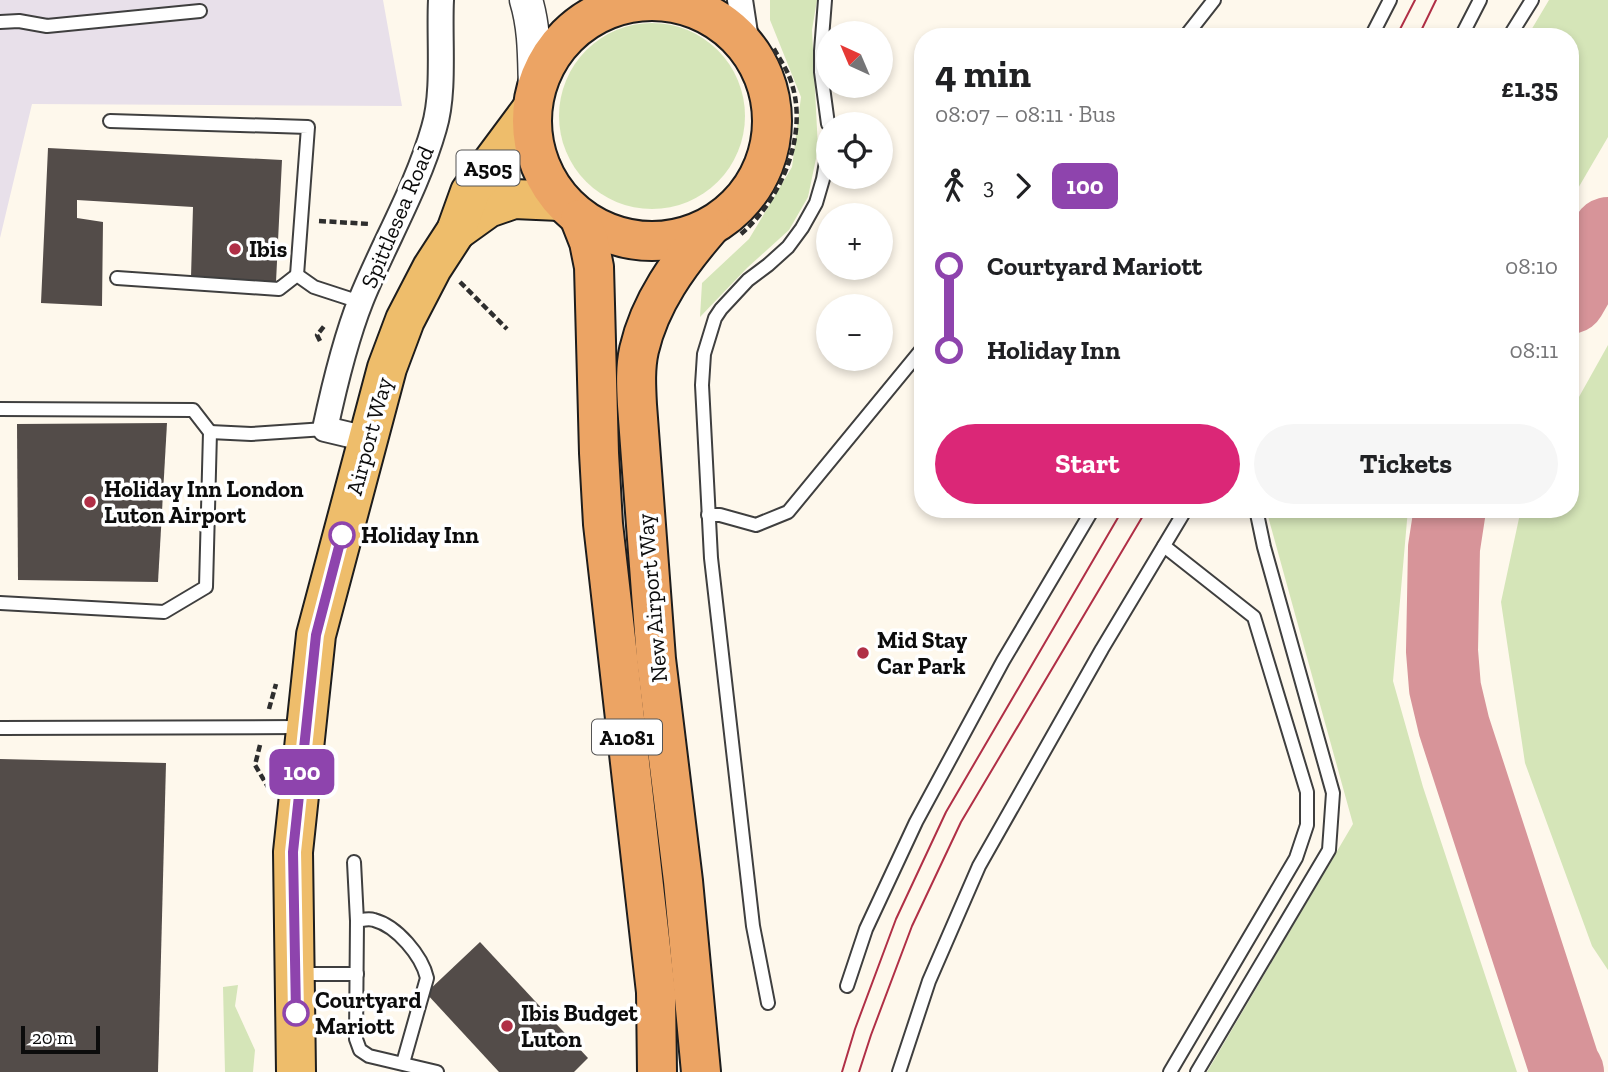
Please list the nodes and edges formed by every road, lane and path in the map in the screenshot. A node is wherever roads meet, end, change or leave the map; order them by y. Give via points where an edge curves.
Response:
1 (441, 0) edge
2 (526, 0) edge
3 (642, 0) edge
4 (740, 0) edge
5 (825, 0) edge
6 (1214, 0) edge
7 (1390, 0) edge
8 (1480, 0) edge
9 (1532, 0) edge
10 (200, 11) dead end
11 (0, 22) edge
12 (1193, 28) edge
13 (1376, 28) edge
14 (1466, 28) edge
15 (1515, 28) edge
16 (758, 43) junction
17 (533, 101) junction
18 (826, 112) edge
19 (110, 121) dead end
20 (820, 189) edge
21 (570, 210) junction
22 (301, 220) junction
23 (374, 224) dead end
24 (722, 234) junction
25 (446, 245) junction
26 (297, 275) junction
27 (117, 278) dead end
28 (360, 302) junction
29 (507, 329) dead end
30 (914, 359) edge
31 (0, 409) edge
32 (325, 429) junction
33 (210, 432) junction
34 (368, 439) junction
35 (708, 515) junction
36 (1088, 518) edge
37 (1181, 518) edge
38 (1258, 518) edge
39 (1164, 546) junction
40 (0, 603) edge
41 (307, 727) junction
42 (0, 728) edge
43 (355, 862) dead end
44 (357, 921) junction
45 (295, 974) junction
46 (357, 974) junction
47 (847, 986) dead end
48 (768, 1003) dead end
49 (403, 1063) junction
50 (296, 1072) edge
51 (437, 1072) edge
52 (657, 1072) edge
53 (701, 1072) edge
54 (899, 1072) edge
55 (1170, 1072) edge
56 (1197, 1072) edge

1 - 28 street, Spittlesea Road via 435,126
2 - 17 street via 534,40
3 - 16 highway via 689,6
3 - 17 highway via 609,8 569,32 542,69
4 - 16 street
5 - 18 lane via 821,72
6 - 12 lane
7 - 13 lane
8 - 14 lane
9 - 15 lane
10 - 11 lane via 47,26
16 - 24 highway via 758,63 772,110 772,136 754,186
16 - 24 path via 789,75 797,106 795,137 771,201 749,227
17 - 21 highway via 531,135 537,158
17 - 25 main road, Airport Way / A505 via 470,192
19 - 22 lane via 308,127
20 - 35 lane via 789,247 733,294 710,329 702,386
21 - 24 highway via 616,236 641,241
21 - 25 main road, Airport Way / A505 via 514,199 488,208
21 - 52 highway, New Airport Way / A1081 via 589,242 594,267 603,524 656,992
22 - 23 path
22 - 26 lane
24 - 53 highway, New Airport Way / A1081 via 681,261 666,285 648,321 636,373 656,659
25 - 29 path
25 - 34 main road, Airport Way / A505 via 405,320
26 - 27 lane via 279,289
26 - 28 lane via 314,287
28 - 32 street, Spittlesea Road
30 - 35 lane via 788,512 756,525
31 - 33 lane via 193,411
32 - 33 lane
32 - 34 street
33 - 40 lane via 206,586 164,612
34 - 41 main road, Airport Way / A505 via 316,635
35 - 48 lane via 752,914
36 - 47 lane via 916,822 866,929
37 - 39 lane
38 - 56 lane via 1333,793 1329,850
39 - 54 lane via 979,866 929,981
39 - 55 lane via 1254,617 1307,792 1307,825 1296,858
41 - 42 lane
41 - 45 main road, Airport Way / A505 via 293,852
43 - 44 lane
44 - 46 lane
44 - 49 lane via 370,918 391,929 425,969
45 - 46 lane
45 - 50 main road, Airport Way / A505
46 - 49 lane via 356,1039 360,1049 369,1056
49 - 51 lane

